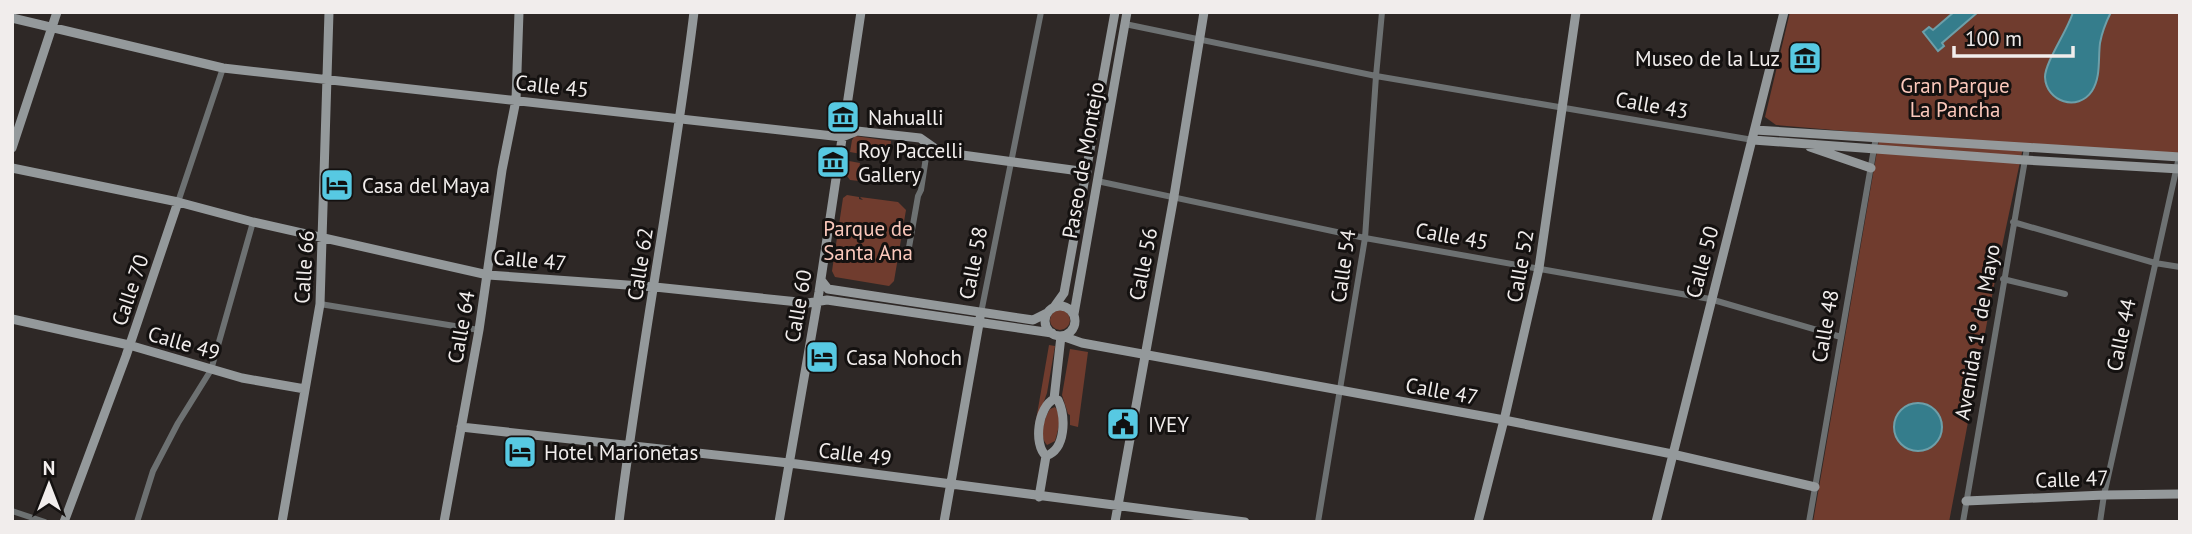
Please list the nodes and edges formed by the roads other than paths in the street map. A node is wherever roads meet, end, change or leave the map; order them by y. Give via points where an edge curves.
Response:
1 (57, 12) edge
2 (330, 12) edge
3 (519, 12) edge
4 (694, 12) edge
5 (861, 12) edge
6 (1041, 12) edge
7 (1115, 12) edge
8 (1127, 12) edge
9 (1204, 12) edge
10 (1382, 12) edge
11 (1576, 12) edge
12 (1784, 12) edge
13 (12, 18) edge
14 (1125, 24) junction
15 (52, 27) junction
16 (1199, 38) junction
17 (223, 68) junction
18 (1376, 76) junction
19 (326, 79) junction
20 (516, 100) junction
21 (1561, 107) junction
22 (681, 118) junction
23 (1754, 135) junction
24 (842, 137) junction
25 (1876, 137) junction
26 (1798, 143) junction
27 (928, 144) junction
28 (12, 148) edge
29 (2027, 148) junction
30 (1874, 149) junction
31 (2179, 157) edge
32 (2024, 160) junction
33 (1011, 161) junction
34 (12, 168) edge
35 (1871, 168) junction
36 (2178, 169) edge
37 (1087, 172) junction
38 (1097, 181) junction
39 (1174, 196) junction
40 (178, 202) junction
41 (254, 222) junction
42 (2013, 222) junction
43 (324, 238) junction
44 (1365, 239) junction
45 (908, 253) dead end
46 (2155, 263) junction
47 (2180, 267) edge
48 (1539, 268) junction
49 (488, 275) junction
50 (2003, 279) junction
51 (821, 280) junction
52 (655, 287) junction
53 (2065, 294) dead end
54 (1710, 299) junction
55 (817, 302) junction
56 (320, 304) junction
57 (954, 308) junction
58 (1051, 310) junction
59 (981, 313) junction
60 (1074, 314) junction
61 (12, 319) edge
62 (952, 319) junction
63 (979, 323) junction
64 (479, 330) junction
65 (1058, 335) junction
66 (1841, 337) junction
67 (129, 345) junction
68 (1144, 355) junction
69 (211, 370) junction
70 (305, 389) junction
71 (1341, 391) junction
72 (1054, 399) junction
73 (1504, 419) junction
74 (461, 427) junction
75 (628, 446) junction
76 (1672, 454) junction
77 (1046, 456) junction
78 (789, 463) junction
79 (951, 484) junction
80 (1815, 487) junction
81 (2180, 494) edge
82 (2104, 495) junction
83 (1039, 497) junction
84 (1966, 501) junction
85 (1118, 507) junction
86 (12, 512) edge
87 (45, 522) edge
88 (64, 522) edge
89 (137, 522) edge
90 (282, 522) edge
91 (444, 522) edge
92 (619, 522) edge
93 (779, 522) edge
94 (944, 522) edge
95 (1115, 522) edge
96 (1245, 522) edge
97 (1318, 522) edge
98 (1478, 522) edge
99 (1656, 522) edge
100 (1809, 522) edge
101 (1962, 522) edge
102 (2100, 522) edge

1 - 15 street
2 - 19 street, Calle 66
3 - 20 street, Calle 64
4 - 22 street, Calle 62
5 - 24 street, Calle 60
6 - 33 street, Calle 58
7 - 37 street
8 - 14 street, Paseo de Montejo
9 - 16 street, Calle 56
10 - 18 street, Calle 54
11 - 21 street, Calle 52
12 - 23 street, Calle 50
13 - 15 street, Calle 45
14 - 16 street, Calle 43
14 - 38 street, Paseo de Montejo
15 - 17 street, Calle 45
15 - 28 street
16 - 18 street, Calle 43
16 - 39 street, Calle 56
17 - 19 street, Calle 45
17 - 40 street, Calle 70
18 - 21 street, Calle 43
18 - 44 street, Calle 54
19 - 20 street, Calle 45
19 - 43 street, Calle 66
20 - 22 street, Calle 45
20 - 49 street, Calle 64
21 - 23 street, Calle 43
21 - 48 street, Calle 52
22 - 24 street, Calle 45
22 - 52 street, Calle 62
23 - 25 street, Calle 43
23 - 26 street, Calle 43
23 - 54 street, Calle 50
24 - 27 street, Calle 45 via 857,131 920,138
24 - 51 street, Calle 60
25 - 29 street, Calle 43
25 - 30 street, Calle 48
26 - 30 street, Calle 43
26 - 35 street
27 - 33 street, Calle 45 via 940,152
27 - 45 street
29 - 31 street, Calle 43
29 - 32 street, Avenida 1° de Mayo
30 - 32 street, Calle 43
30 - 35 street, Calle 48
31 - 36 street, Calle 44
32 - 36 street, Calle 43
32 - 42 street, Avenida 1° de Mayo
33 - 37 street, Calle 45
33 - 59 street, Calle 58
34 - 40 street, Calle 47
35 - 66 street, Calle 48
36 - 46 street, Calle 44
37 - 58 street via 1064,293
38 - 39 street, Calle 45
38 - 60 street, Paseo de Montejo
39 - 44 street, Calle 45
39 - 68 street, Calle 56
40 - 41 street, Calle 47
40 - 67 street, Calle 70
41 - 43 street, Calle 47
41 - 69 street
42 - 46 street
42 - 50 street, Avenida 1° de Mayo
43 - 49 street, Calle 47
43 - 56 street, Calle 66
44 - 48 street, Calle 45
44 - 71 street, Calle 54
46 - 47 street
46 - 82 street, Calle 44
48 - 54 street, Calle 45
48 - 73 street, Calle 52
49 - 52 street, Calle 47
49 - 64 street, Calle 64
50 - 53 street
50 - 84 street, Avenida 1° de Mayo
51 - 55 street, Calle 60
51 - 57 street via 828,289
52 - 55 street, Calle 47
52 - 75 street, Calle 62
54 - 66 street, Calle 45
54 - 76 street, Calle 50
55 - 62 street, Calle 47
55 - 78 street, Calle 60
56 - 64 street
56 - 70 street, Calle 66
57 - 59 street
57 - 62 street
58 - 59 street via 1033,320
58 - 60 street via 1063,306
58 - 65 street via 1046,324
59 - 63 street, Calle 58
60 - 65 street via 1072,330
61 - 67 street, Calle 49
62 - 63 street, Calle 47
63 - 65 street, Calle 47
63 - 79 street, Calle 58
64 - 74 street, Calle 64
65 - 68 street, Calle 47
65 - 72 street via 1061,345
66 - 80 street, Calle 48
67 - 69 street, Calle 49
67 - 88 street, Calle 70
68 - 71 street, Calle 47
68 - 85 street, Calle 56
69 - 70 street, Calle 49
69 - 89 street via 153,471
70 - 90 street, Calle 66
71 - 73 street, Calle 47
71 - 97 street, Calle 54
72 - 77 street via 1048,402 1041,422 1040,447
72 - 77 street via 1062,411 1062,431 1054,452
73 - 76 street, Calle 47
73 - 98 street, Calle 52
74 - 75 street, Calle 49
74 - 91 street, Calle 64
75 - 78 street, Calle 49
75 - 92 street, Calle 62
76 - 80 street, Calle 47
76 - 99 street, Calle 50
77 - 83 street
78 - 79 street, Calle 49
78 - 93 street, Calle 60
79 - 83 street, Calle 49
79 - 94 street, Calle 58
80 - 100 street, Calle 48
81 - 82 street, Calle 47
82 - 84 street, Calle 47
82 - 102 street, Calle 44
83 - 85 street, Calle 49
84 - 101 street, Avenida 1° de Mayo
85 - 95 street, Calle 56
85 - 96 street, Calle 49
86 - 87 street

